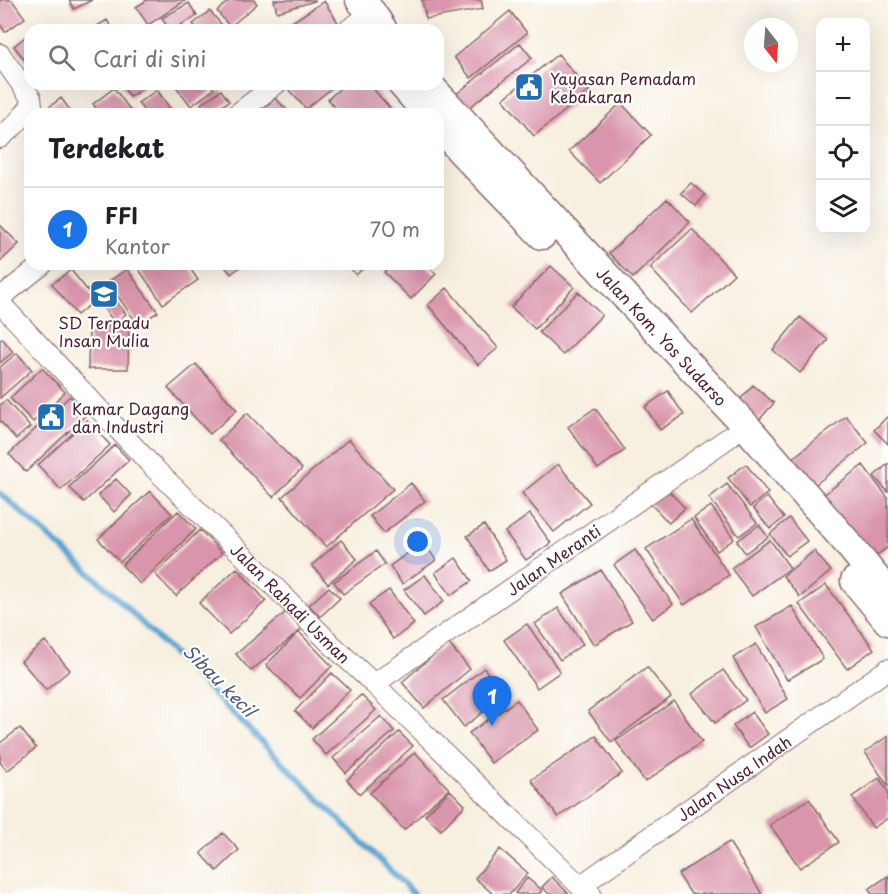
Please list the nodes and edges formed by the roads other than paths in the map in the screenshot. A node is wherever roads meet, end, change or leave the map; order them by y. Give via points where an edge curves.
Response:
1 (0, 54) edge
2 (24, 88) edge
3 (25, 90) edge
4 (268, 90) edge
5 (407, 90) edge
6 (434, 90) edge
7 (29, 108) edge
8 (245, 108) edge
9 (423, 108) edge
10 (24, 114) edge
11 (444, 132) edge
12 (0, 138) edge
13 (35, 270) edge
14 (0, 298) edge
15 (0, 303) edge
16 (730, 436) junction
17 (888, 593) edge
18 (888, 621) edge
19 (888, 669) edge
20 (374, 684) junction
21 (585, 890) edge

1 - 2 street
3 - 7 street via 32,102
4 - 8 street
5 - 9 highway
6 - 17 highway, Jalan Kom. Yos Sudarso via 744,424
10 - 12 street
11 - 16 highway, Jalan Kom. Yos Sudarso
13 - 14 street
15 - 20 street, Jalan Rahadi Usman via 154,468
16 - 18 highway, Jalan Kom. Yos Sudarso
16 - 20 street, Jalan Meranti
19 - 21 street, Jalan Nusa Indah
20 - 21 street, Jalan Rahadi Usman

